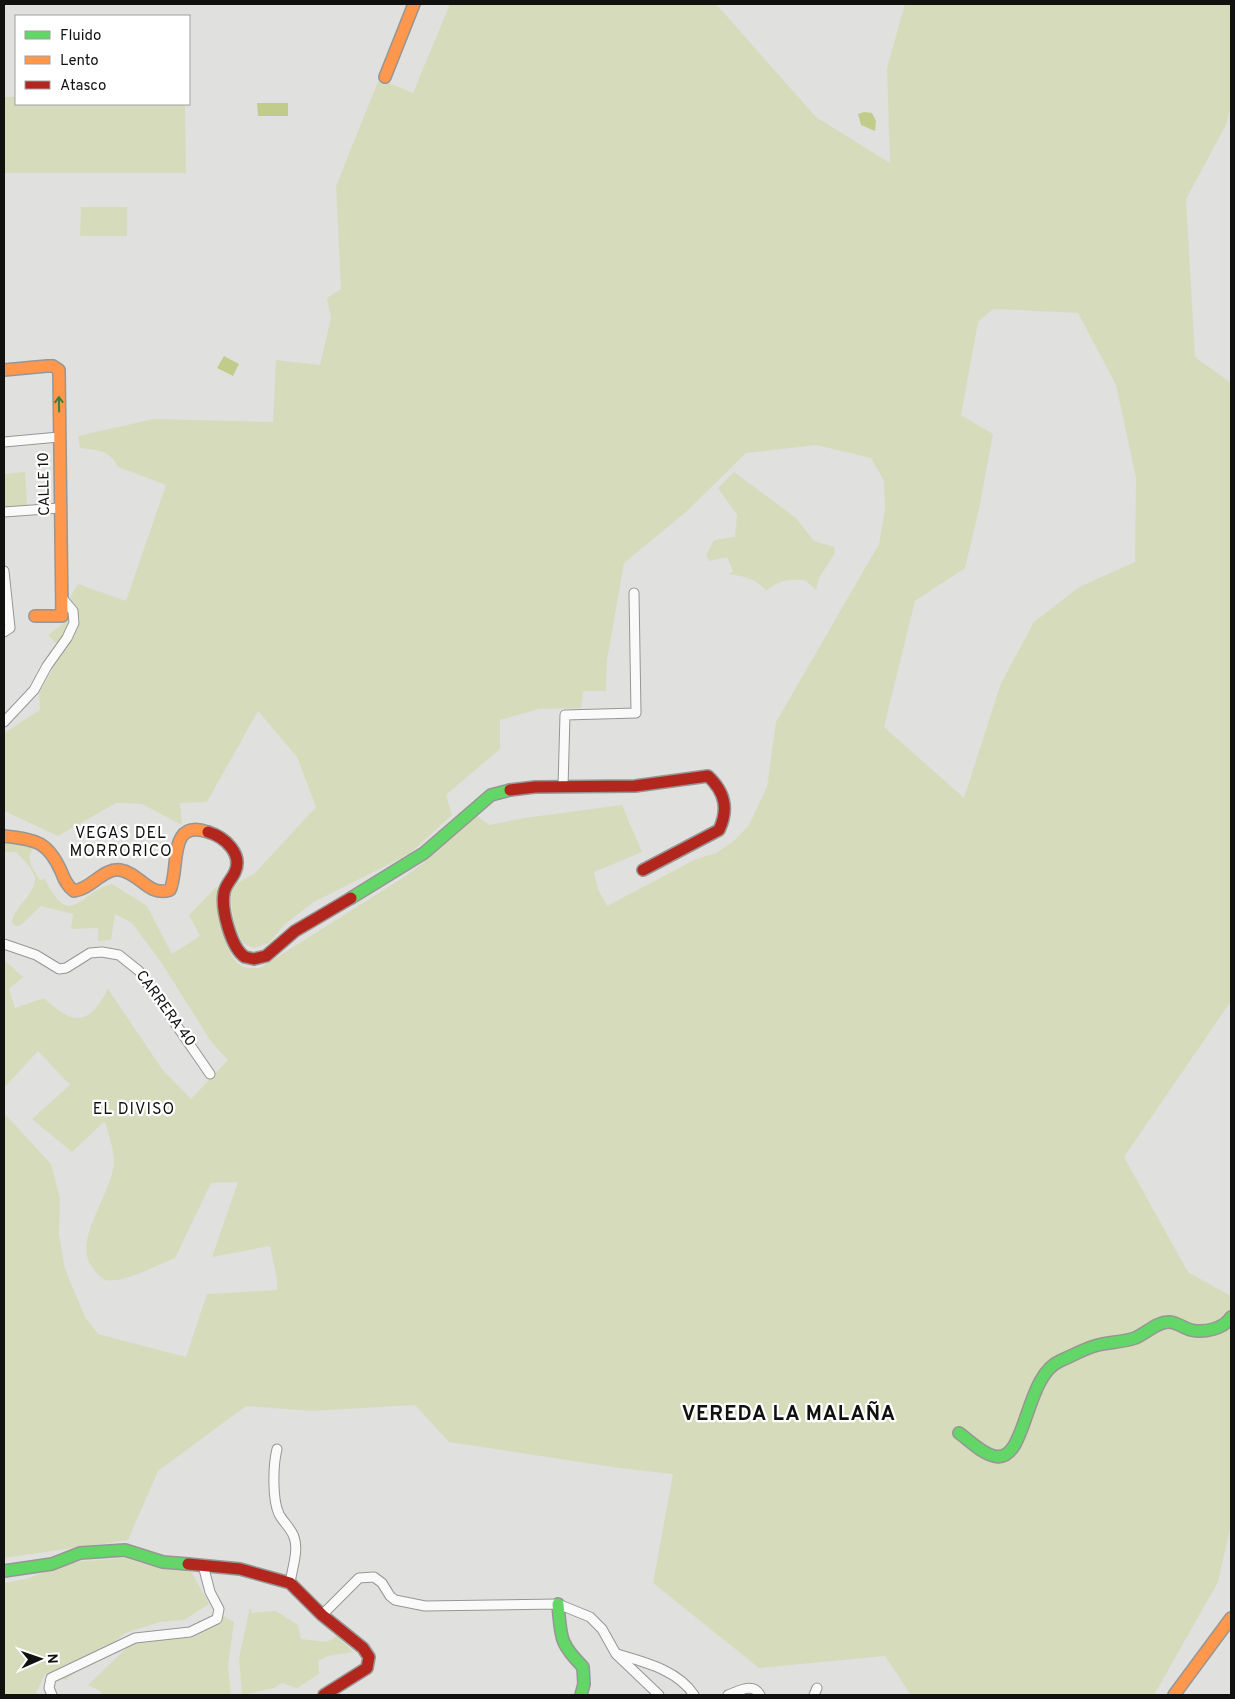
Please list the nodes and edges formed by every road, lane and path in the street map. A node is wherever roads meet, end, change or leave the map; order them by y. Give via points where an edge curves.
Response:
1 (414, 4) edge
2 (384, 77) dead end
3 (4, 370) edge
4 (60, 437) junction
5 (4, 442) edge
6 (60, 508) junction
7 (4, 512) edge
8 (4, 571) edge
9 (634, 593) dead end
10 (62, 598) junction
11 (35, 616) dead end
12 (7, 630) edge
13 (4, 722) edge
14 (563, 787) junction
15 (4, 836) edge
16 (643, 870) dead end
17 (4, 944) edge
18 (210, 1074) dead end
19 (1231, 1317) edge
20 (959, 1433) dead end
21 (277, 1449) dead end
22 (203, 1565) junction
23 (4, 1571) edge
24 (290, 1583) junction
25 (558, 1604) junction
26 (322, 1616) junction
27 (1231, 1618) edge
28 (616, 1654) junction
29 (52, 1695) edge
30 (324, 1695) edge
31 (581, 1695) edge
32 (659, 1695) edge
33 (694, 1695) edge
34 (728, 1695) edge
35 (760, 1695) edge
36 (1174, 1695) edge

1 - 2 street
4 -> 3 street, CALLE 10 via 59,370 53,366
4 - 5 street
4 - 6 street, CALLE 10
6 - 7 street
6 - 10 street, CALLE 10
8 - 12 street
9 - 14 street via 636,712 565,715
10 - 11 street, CALLE 10 via 62,616
10 - 13 street, CALLE 10 via 73,611 72,628 34,690
14 - 15 street via 510,790 491,795 424,853 295,931 266,956 250,959 234,944 223,900 237,863 233,847 215,833 188,832 182,836 178,844 174,883 170,890 161,893 129,873 116,870 85,889 70,890 49,849 32,840
14 - 16 street via 635,786 700,776 708,776 716,783 726,804 719,830
17 - 18 street, CARRERA 40 via 36,955 59,969 90,953 111,952 126,959 138,971
19 - 20 street via 1227,1324 1215,1329 1192,1330 1170,1322 1159,1324 1135,1338 1096,1345 1050,1365 1030,1402 1017,1444 1008,1454 996,1457 988,1454
21 - 24 street via 274,1459 276,1504 296,1547
22 - 23 street via 163,1562 118,1550 80,1553 52,1564
22 - 24 street via 240,1569
22 - 29 street via 210,1592 219,1609 217,1619 190,1632 135,1638 100,1653 51,1678 49,1688
24 - 26 street
25 - 26 street via 425,1606 395,1600 374,1577 360,1578
25 - 28 street via 590,1617 602,1628
25 - 31 street via 562,1642 583,1667
26 - 30 street via 363,1648 370,1661 367,1668
27 - 36 street
28 - 32 street
28 - 33 street via 678,1677
34 - 35 street via 753,1688

